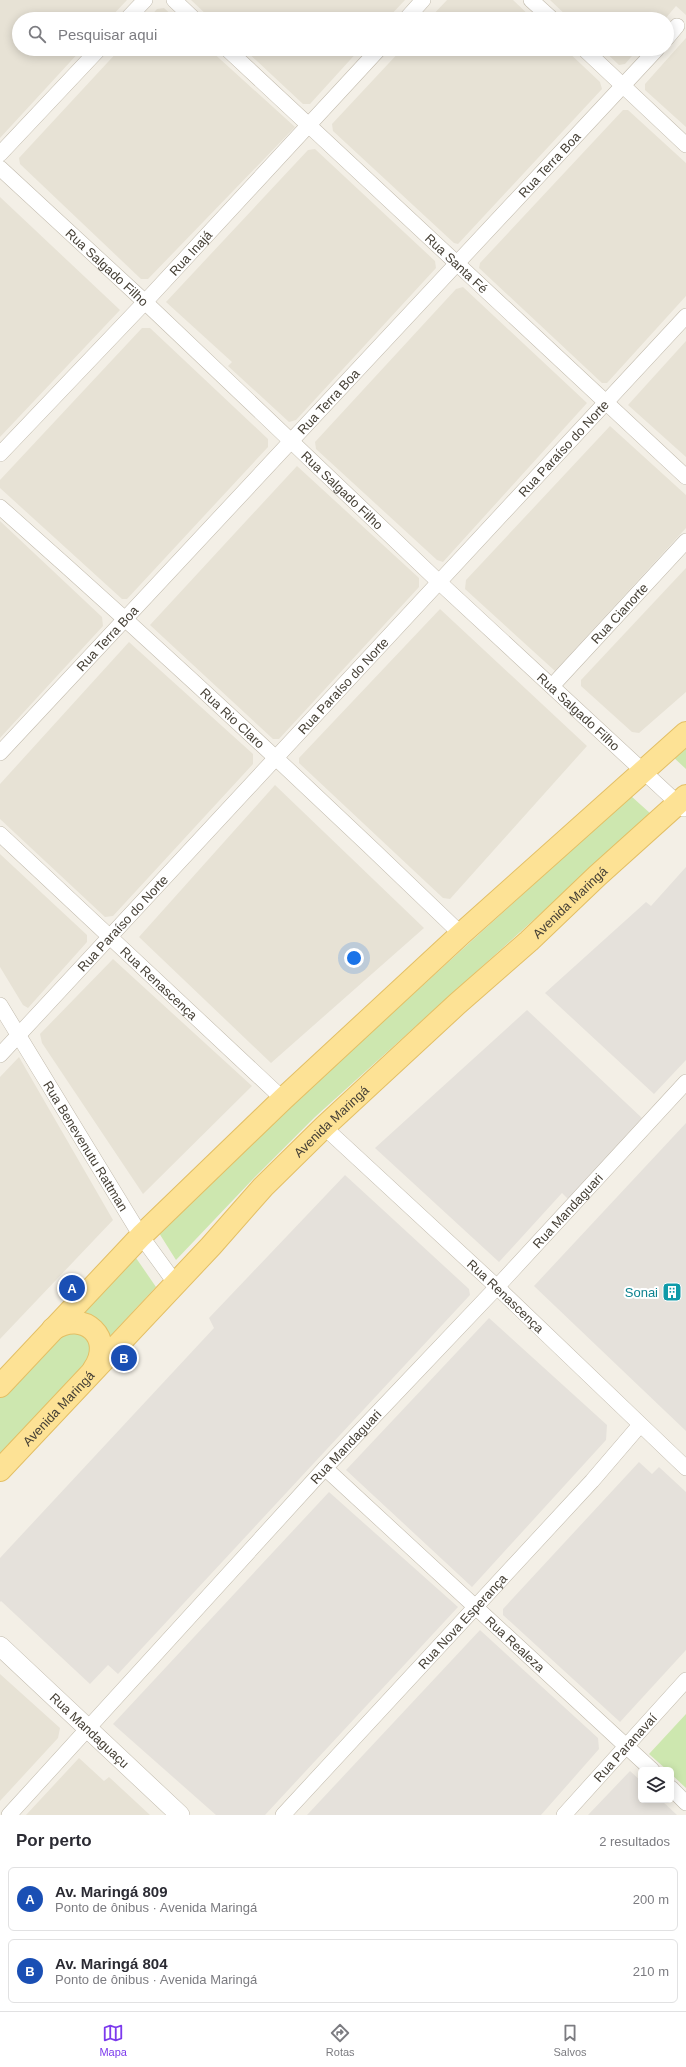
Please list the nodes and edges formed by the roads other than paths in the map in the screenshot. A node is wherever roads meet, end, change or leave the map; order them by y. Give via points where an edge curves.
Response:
1 (145, 0) edge
2 (174, 0) edge
3 (423, 0) edge
4 (531, 0) edge
5 (134, 12) edge
6 (187, 12) edge
7 (412, 12) edge
8 (544, 12) edge
9 (677, 26) dead end
10 (674, 30) edge
11 (92, 56) edge
12 (235, 56) edge
13 (373, 56) edge
14 (591, 56) edge
15 (651, 56) edge
16 (623, 86) junction
17 (309, 125) junction
18 (686, 145) edge
19 (0, 154) edge
20 (0, 168) edge
21 (459, 263) junction
22 (145, 302) junction
23 (686, 316) edge
24 (606, 402) junction
25 (292, 441) junction
26 (0, 454) edge
27 (686, 477) edge
28 (0, 507) edge
29 (686, 541) edge
30 (440, 583) junction
31 (126, 619) junction
32 (552, 686) junction
33 (686, 733) edge
34 (0, 753) edge
35 (276, 757) junction
36 (642, 771) junction
37 (683, 803) edge
38 (0, 834) edge
39 (461, 934) junction
40 (110, 936) junction
41 (0, 1005) edge
42 (18, 1036) junction
43 (0, 1055) edge
44 (686, 1082) edge
45 (283, 1099) junction
46 (324, 1127) junction
47 (141, 1236) junction
48 (176, 1284) junction
49 (496, 1287) junction
50 (53, 1329) junction
51 (94, 1370) junction
52 (0, 1386) edge
53 (640, 1425) junction
54 (325, 1468) junction
55 (686, 1468) edge
56 (0, 1470) edge
57 (475, 1608) junction
58 (0, 1646) edge
59 (686, 1680) edge
60 (88, 1730) junction
61 (627, 1746) junction
62 (649, 1767) edge
63 (674, 1791) edge
64 (686, 1803) edge
65 (9, 1815) edge
66 (180, 1815) edge
67 (283, 1815) edge
68 (564, 1815) edge

1 - 5 street
2 - 6 street
3 - 7 street
4 - 8 street
9 - 10 street
11 - 19 street
12 - 17 street, Rua Santa Fé
13 - 17 street, Rua Inajá
14 - 16 street
15 - 16 street, Rua Terra Boa
16 - 18 street
16 - 21 street, Rua Terra Boa
17 - 21 street, Rua Santa Fé
17 - 22 street, Rua Inajá
20 - 22 street, Rua Salgado Filho
21 - 24 street, Rua Santa Fé
21 - 25 street, Rua Terra Boa
22 - 25 street, Rua Salgado Filho
22 - 26 street, Rua Inajá
23 - 24 street, Rua Paraíso do Norte
24 - 27 street, Rua Santa Fé
24 - 30 street, Rua Paraíso do Norte
25 - 30 street, Rua Salgado Filho
25 - 31 street, Rua Terra Boa
28 - 31 street, Rua Rio Claro
29 - 32 street, Rua Cianorte
30 - 32 street, Rua Salgado Filho
30 - 35 street, Rua Paraíso do Norte
31 - 34 street, Rua Terra Boa
31 - 35 street, Rua Rio Claro
32 - 36 street, Rua Salgado Filho
33 - 36 main road
35 - 39 street, Rua Rio Claro
35 - 40 street, Rua Paraíso do Norte
36 - 37 street, Rua Salgado Filho
36 - 39 main road
37 - 46 main road, Avenida Maringá via 597,876
38 - 40 street, Rua Renascença
39 - 45 main road
40 - 42 street, Rua Paraíso do Norte
40 - 45 street, Rua Renascença
41 - 42 street, Rua Benevenutu Rattman
42 - 43 street, Rua Paraíso do Norte
42 - 47 street, Rua Benevenutu Rattman
44 - 49 street, Rua Mandaguari
45 - 47 main road
46 - 48 main road, Avenida Maringá via 263,1187
46 - 49 street, Rua Renascença
47 - 48 street, Rua Benevenutu Rattman
47 - 50 main road
48 - 51 main road, Avenida Maringá
49 - 53 street, Rua Renascença
49 - 54 street, Rua Mandaguari
50 - 51 main road via 62,1323 73,1321 93,1330 100,1339 102,1350 100,1361
50 - 52 main road
51 - 56 main road, Avenida Maringá
53 - 55 street, Rua Renascença
53 - 57 street, Rua Nova Esperança
54 - 57 street, Rua Realeza
54 - 60 street, Rua Mandaguari
57 - 61 street, Rua Realeza
57 - 67 street, Rua Nova Esperança
58 - 60 street, Rua Mandaguaçu
59 - 61 street, Rua Paranavaí
60 - 65 street, Rua Mandaguari
60 - 66 street, Rua Mandaguaçu
61 - 62 street, Rua Realeza
61 - 68 street, Rua Paranavaí
63 - 64 street

